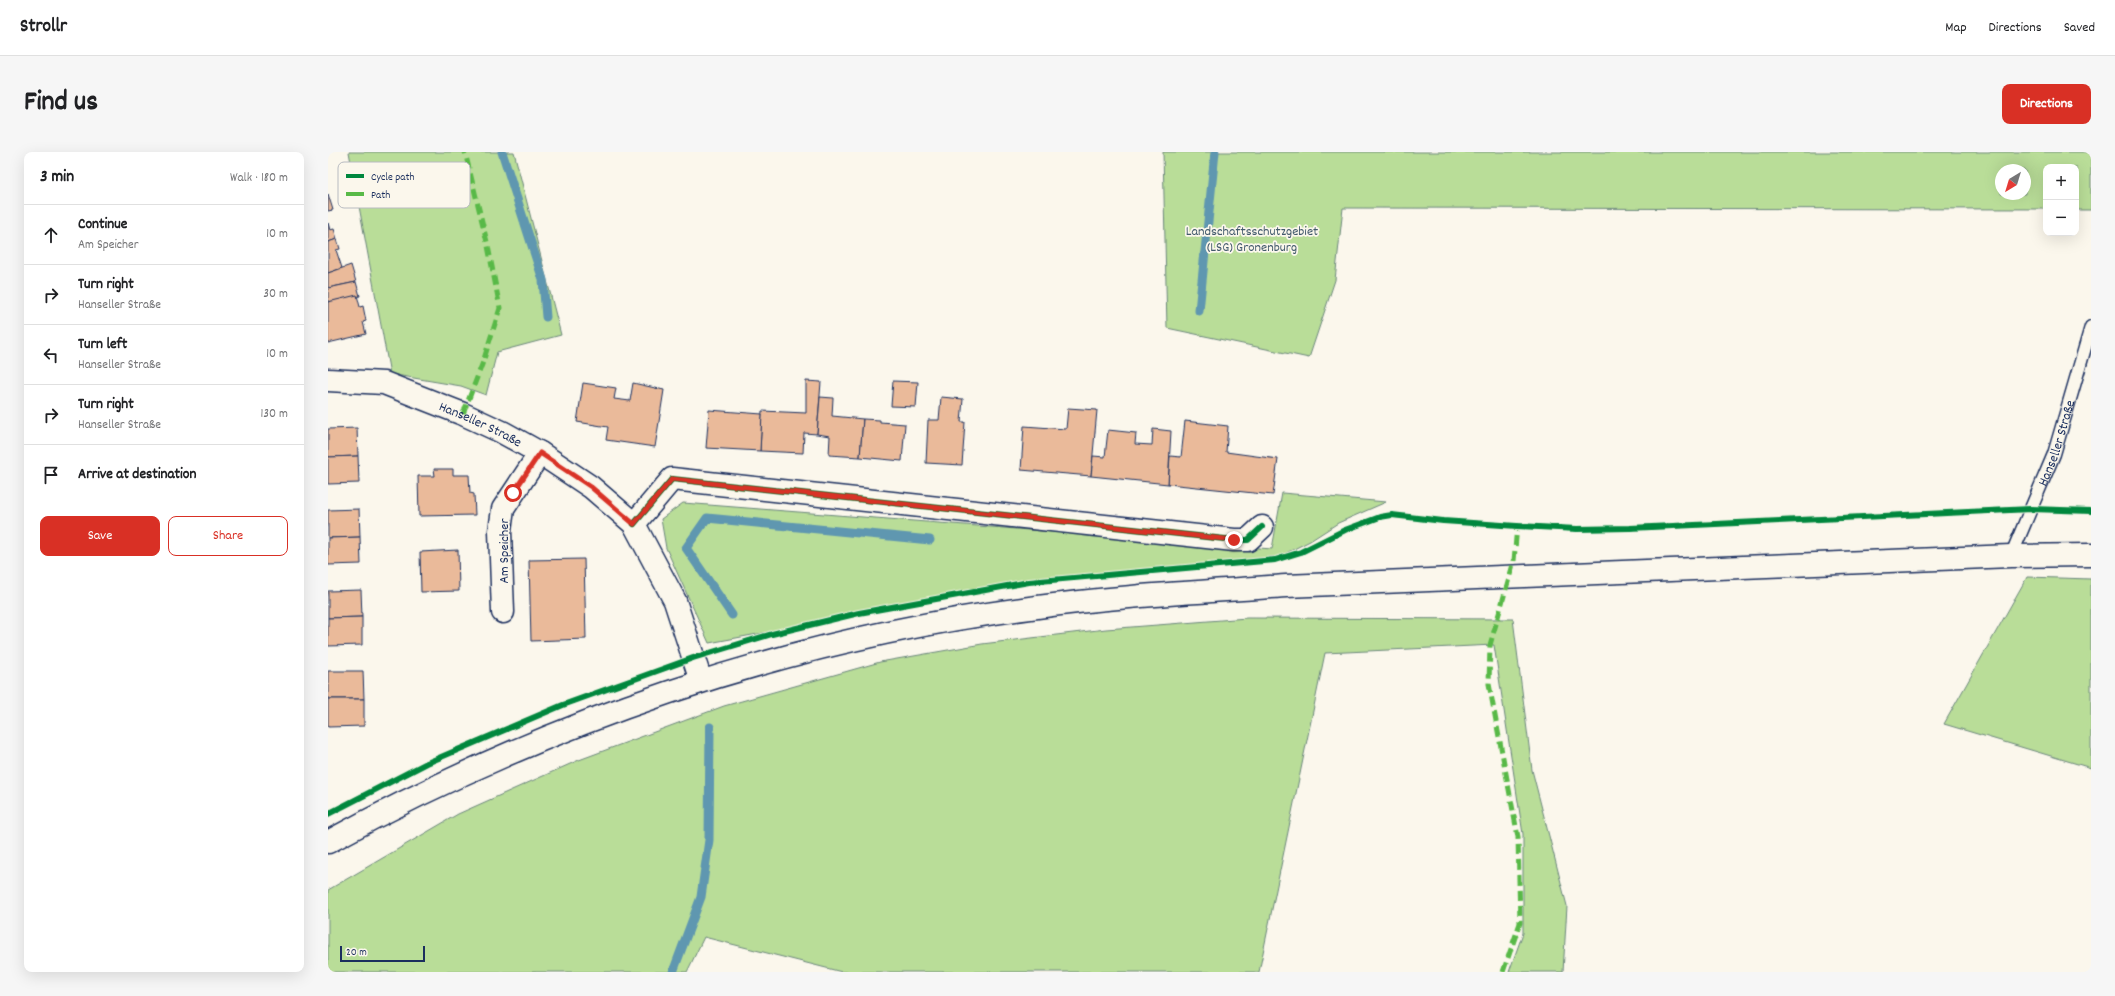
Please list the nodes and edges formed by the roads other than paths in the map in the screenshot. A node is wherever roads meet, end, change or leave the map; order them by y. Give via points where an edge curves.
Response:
1 (2091, 327) edge
2 (328, 380) edge
3 (540, 453) junction
4 (634, 524) junction
5 (1262, 527) dead end
6 (2091, 555) edge
7 (2011, 556) junction
8 (503, 612) dead end
9 (701, 681) junction
10 (328, 842) edge

1 - 7 lane, Hanseller Straße via 2054,454
2 - 3 main road, Hanseller Straße via 384,383 502,432
3 - 4 main road, Hanseller Straße via 591,487
3 - 8 main road, Am Speicher via 503,509 500,532
4 - 5 main road via 672,479 1234,540 1248,540
4 - 9 main road, Hanseller Straße via 675,601
6 - 7 main road
7 - 9 main road via 1286,586 1031,607 860,639 786,656
9 - 10 main road via 635,704 441,784

